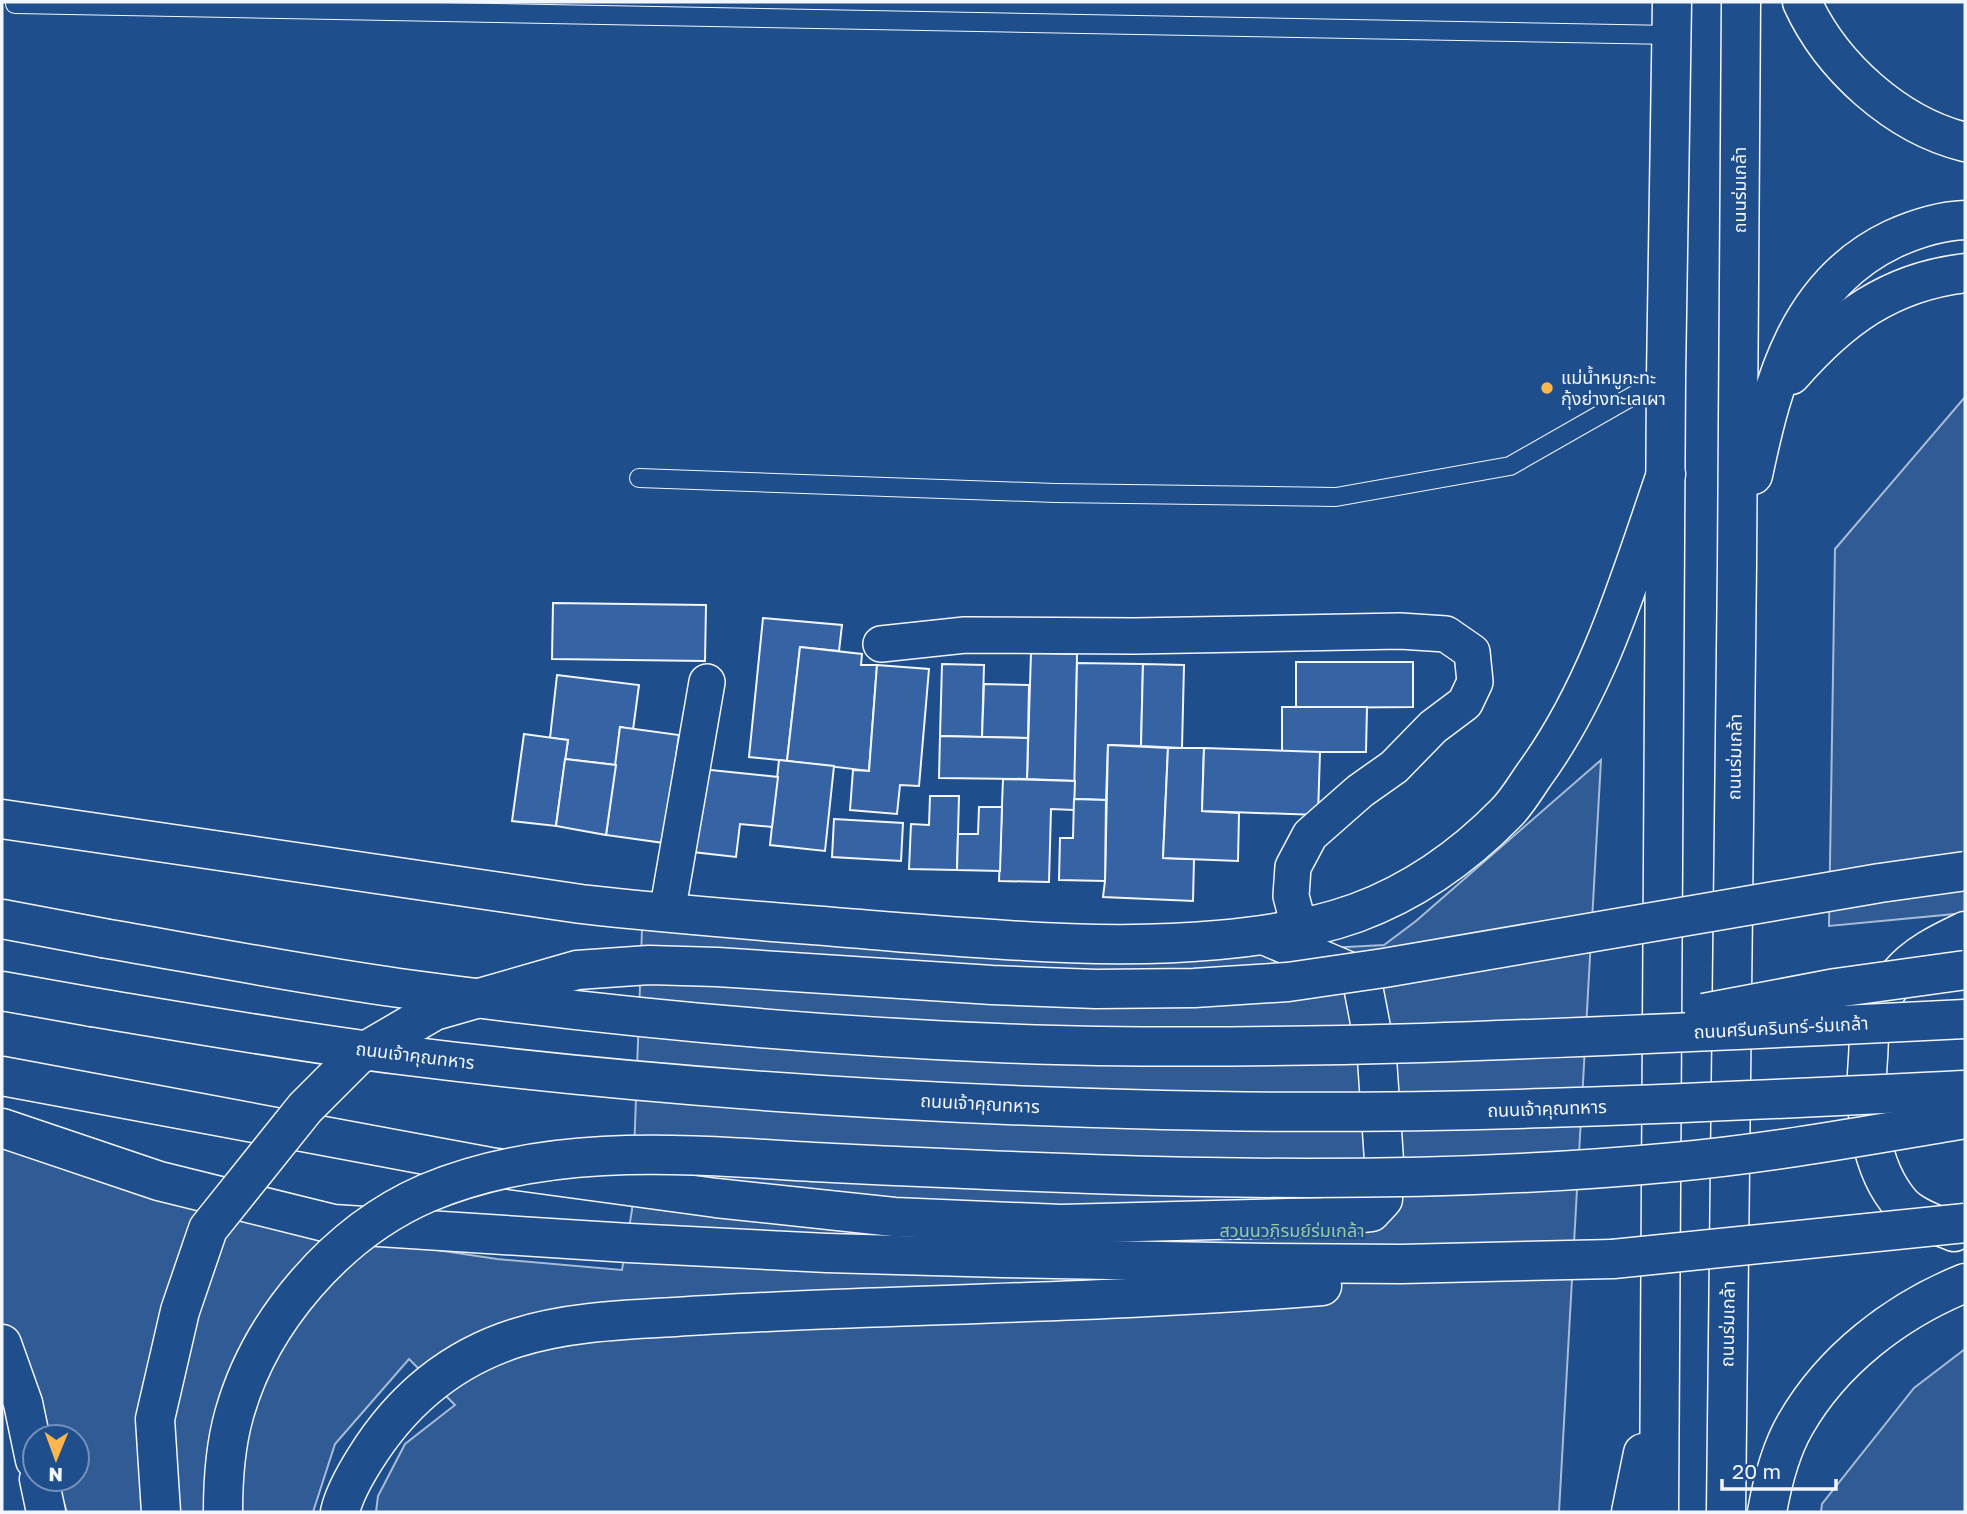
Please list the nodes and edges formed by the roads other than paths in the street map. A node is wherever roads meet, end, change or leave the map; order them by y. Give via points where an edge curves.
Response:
1 (1741, 2) edge
2 (1802, 2) edge
3 (15, 4) dead end
4 (1672, 18) edge
5 (1965, 142) edge
6 (1965, 220) edge
7 (1965, 272) edge
8 (1666, 377) junction
9 (1773, 396) junction
10 (1665, 474) junction
11 (639, 478) dead end
12 (1737, 564) junction
13 (881, 644) dead end
14 (707, 682) dead end
15 (2, 820) edge
16 (1965, 871) edge
17 (667, 914) junction
18 (2, 919) edge
19 (1965, 931) edge
20 (1283, 933) junction
21 (1965, 970) edge
22 (2, 991) edge
23 (1965, 1019) edge
24 (1596, 1037) junction
25 (2, 1076) edge
26 (1965, 1090) edge
27 (1965, 1119) edge
28 (2, 1128) edge
29 (1965, 1223) edge
30 (1965, 1237) edge
31 (1613, 1259) junction
32 (1965, 1283) edge
33 (2, 1344) edge
34 (1660, 1367) junction
35 (27, 1423) edge
36 (42, 1493) edge
37 (46, 1512) edge
38 (161, 1512) edge
39 (223, 1512) edge
40 (340, 1512) edge
41 (1631, 1512) edge
42 (1659, 1512) edge
43 (1726, 1512) edge
44 (1767, 1512) edge

1 - 12 main road, ถนนร่มเกล้า
2 - 5 main road via 1837,58 1874,95 1916,123
3 - 4 lane
4 - 8 main road
6 - 9 main road via 1915,229 1872,249 1836,277 1812,306
7 - 9 main road via 1911,285 1870,304 1813,350
8 - 10 main road
8 - 11 lane via 1510,466 1336,497
9 - 12 main road
10 - 20 main road via 1603,651 1545,761 1508,811 1460,856 1403,892 1356,913
10 - 34 main road
12 - 43 main road, ถนนร่มเกล้า
13 - 20 street via 965,635 1400,631 1446,634 1472,652 1475,682 1465,703 1310,835 1293,867
14 - 17 street
15 - 17 main road
16 - 38 main road, bridge via 1288,982 1096,989 649,965 577,970 434,1012 357,1056 305,1108 208,1229 180,1311 155,1419
17 - 20 main road via 1027,942 1184,943
18 - 24 main road, bridge via 398,988 860,1036 1195,1047
19 - 30 main road via 1933,947 1899,973 1880,1002 1870,1029 1867,1073 1868,1120 1888,1187 1904,1207
20 - 25 main road via 1362,981 1377,1059 1384,1160 1382,1199 1371,1212 1061,1224 894,1217 490,1167
21 - 24 main road, bridge via 1736,1006
22 - 26 main road, ถนนเจ้าคุณทหาร, bridge via 388,1053 557,1072 784,1092 1035,1106 1466,1111
23 - 24 main road, ถนนศรีนครินทร์-ร่มเกล้า, bridge
27 - 39 main road, bridge via 1694,1160 1483,1175 1124,1176 607,1155 535,1162 416,1199 346,1244 308,1282 277,1320 234,1415 223,1471
28 - 31 main road via 159,1181 333,1224 827,1253 1255,1263
29 - 31 main road, bridge
31 - 40 main road via 1193,1295 794,1310 565,1326 474,1355 435,1379 379,1436
32 - 44 main road via 1878,1331 1818,1391 1794,1427
33 - 35 main road
34 - 41 main road
34 - 42 main road
36 - 37 main road

